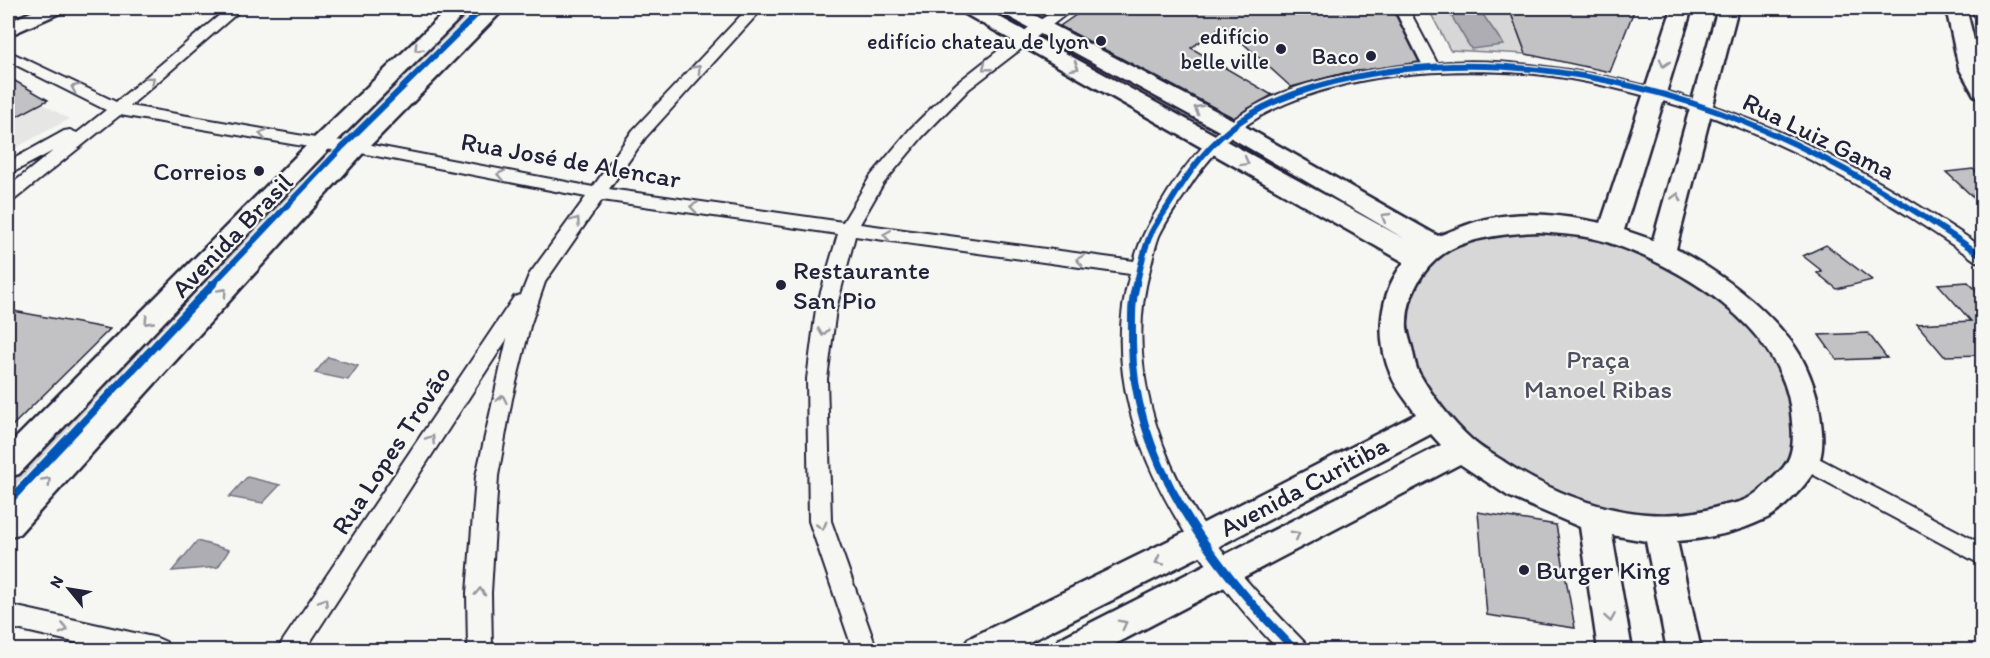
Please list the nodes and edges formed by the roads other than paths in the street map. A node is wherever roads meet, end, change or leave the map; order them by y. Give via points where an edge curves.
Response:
1 (14, 8) edge
2 (54, 8) edge
3 (236, 8) edge
4 (460, 8) edge
5 (495, 8) edge
6 (756, 8) edge
7 (969, 8) edge
8 (1007, 8) edge
9 (1067, 8) edge
10 (1401, 8) edge
11 (1682, 8) edge
12 (1728, 8) edge
13 (1956, 8) edge
14 (8, 10) edge
15 (1042, 26) junction
16 (8, 30) edge
17 (1023, 38) junction
18 (8, 55) edge
19 (1432, 68) junction
20 (1983, 90) edge
21 (1655, 93) junction
22 (1701, 106) junction
23 (117, 109) junction
24 (1231, 128) junction
25 (321, 144) junction
26 (1213, 144) junction
27 (356, 147) junction
28 (8, 169) edge
29 (596, 193) junction
30 (8, 196) edge
31 (848, 230) junction
32 (1610, 234) junction
33 (1428, 253) junction
34 (1662, 253) junction
35 (1983, 256) edge
36 (1138, 268) junction
37 (536, 280) junction
38 (1435, 418) junction
39 (1461, 448) junction
40 (1804, 460) junction
41 (8, 465) edge
42 (1594, 519) junction
43 (8, 524) edge
44 (1659, 529) junction
45 (1199, 541) junction
46 (1983, 555) edge
47 (1224, 573) junction
48 (8, 616) edge
49 (157, 651) edge
50 (291, 651) edge
51 (480, 651) edge
52 (865, 651) edge
53 (980, 651) edge
54 (1071, 651) edge
55 (1295, 651) edge
56 (1615, 651) edge
57 (1684, 651) edge

1 - 14 main road
2 - 16 main road
23 -> 3 street
4 -> 25 main road, Avenida Brasil
5 - 27 main road, Avenida Brasil
29 -> 6 street via 639,134
7 - 17 main road
8 - 15 main road
9 - 15 street
10 - 19 street
11 -> 21 main road
12 - 22 main road
13 - 20 main road via 1970,68
15 - 17 street
24 -> 15 main road
17 -> 26 main road
17 -> 31 street via 963,86 917,132 876,181
23 -> 18 street, Rua José de Alencar
19 - 21 street, Rua Luiz Gama via 1541,71
19 - 24 street, Rua Luiz Gama via 1334,82 1277,102
21 - 22 street, Rua Luiz Gama
21 - 32 main road
34 -> 22 main road
22 - 35 street, Rua Luiz Gama via 1840,165 1913,207
25 -> 23 street, Rua José de Alencar
23 - 28 street
23 - 30 street
24 - 26 street, Rua Luiz Gama
33 -> 24 main road
25 - 27 street, Rua José de Alencar
25 -> 41 main road, Avenida Brasil
26 -> 33 main road
26 - 36 street, Rua Luiz Gama via 1176,189 1154,225
29 -> 27 street, Rua José de Alencar
43 -> 27 main road, Avenida Brasil
31 -> 29 street, Rua José de Alencar
37 -> 29 street
36 -> 31 street, Rua José de Alencar
31 -> 52 street via 826,309 817,379 820,521
32 - 33 main road via 1539,223 1492,226
32 - 34 main road
33 - 38 main road via 1404,280 1393,323 1404,374
34 - 40 main road via 1699,273 1745,308 1781,348 1803,393 1808,437
36 - 45 street, Rua Luiz Gama via 1131,310 1133,377 1157,459
50 -> 37 street, Rua Lopes Trovão
51 -> 37 street via 479,593 487,476 507,378
38 - 39 main road
38 - 45 main road, Avenida Curitiba
39 - 42 main road via 1519,487
47 -> 39 main road, Avenida Curitiba
40 - 44 main road via 1793,477 1757,509 1702,526
40 - 46 street
42 - 44 main road
42 -> 56 main road
44 - 57 main road
45 - 47 street, Rua Luiz Gama
45 -> 53 main road, Avenida Curitiba
54 -> 47 main road, Avenida Curitiba
47 - 55 street, Rua Luiz Gama
48 -> 49 street

